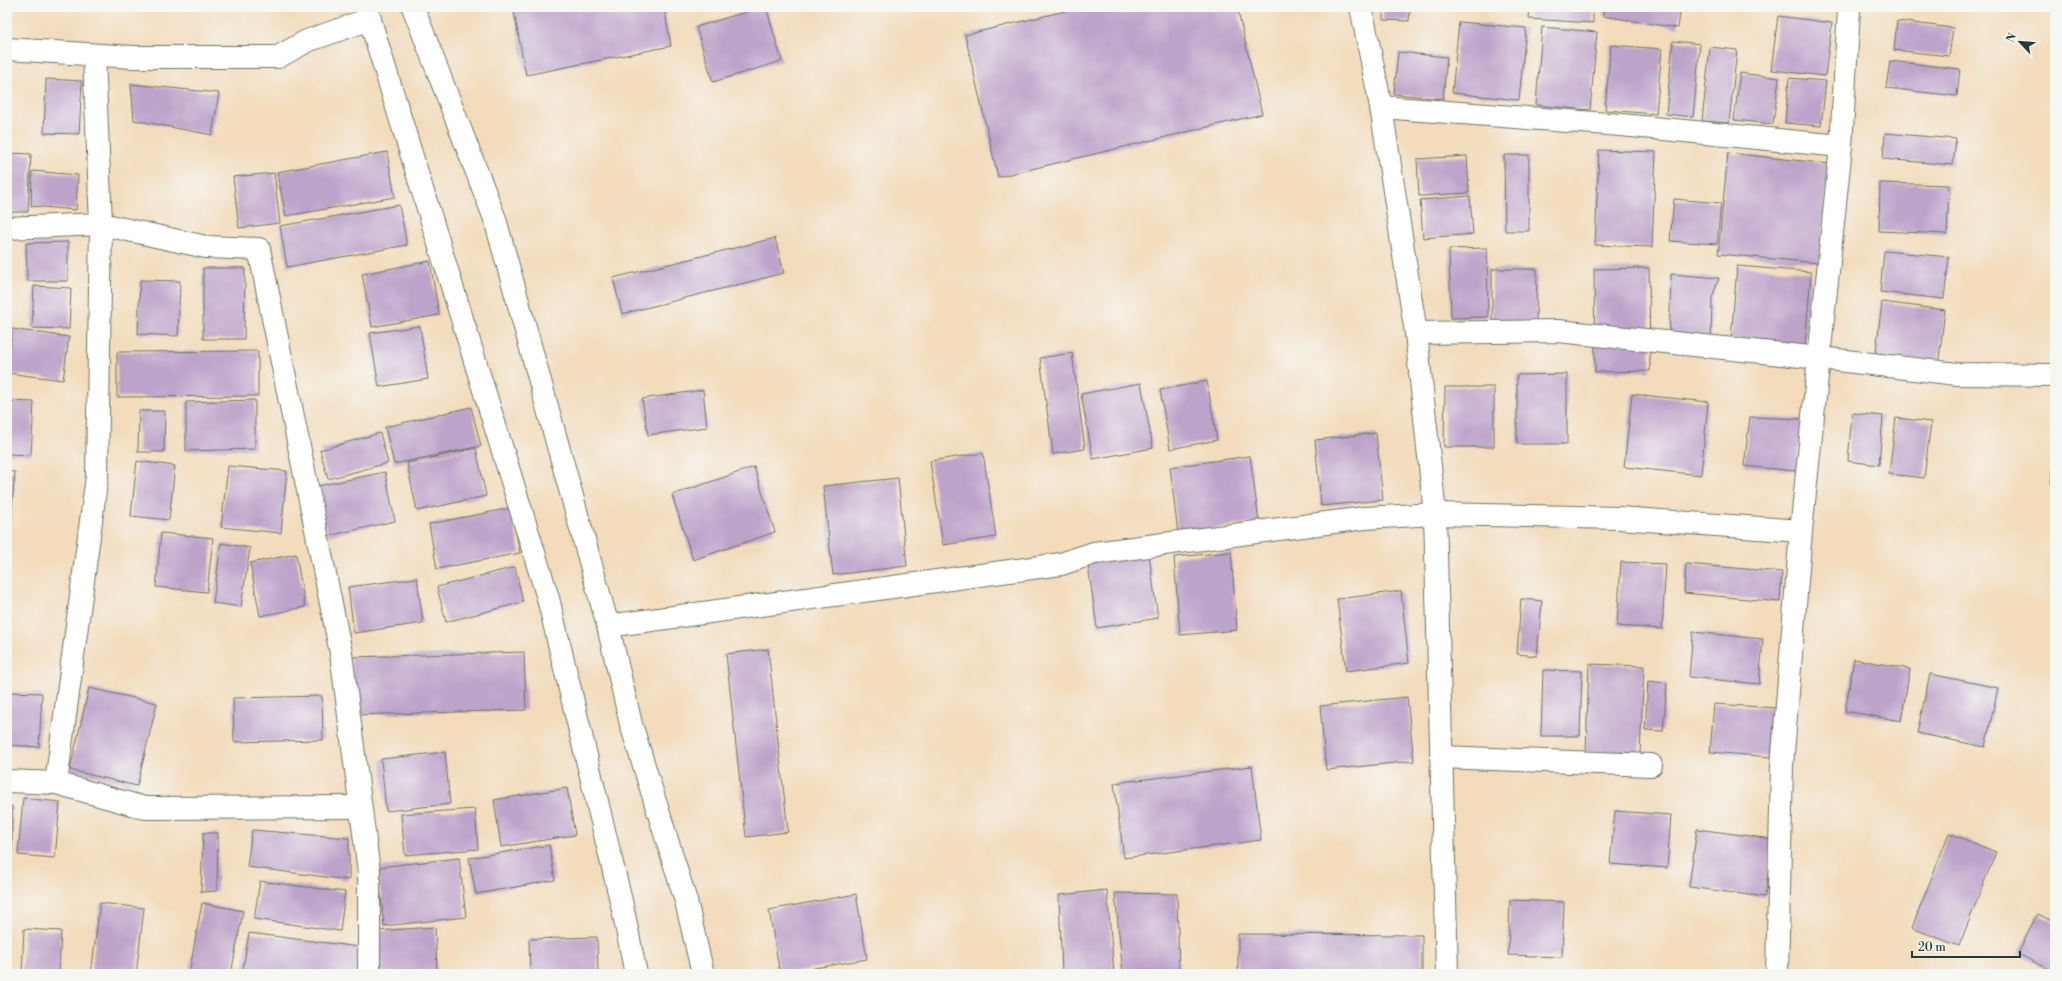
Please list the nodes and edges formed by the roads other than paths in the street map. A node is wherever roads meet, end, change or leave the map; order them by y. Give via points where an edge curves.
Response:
1 (413, 7) edge
2 (1361, 7) edge
3 (1849, 9) dead end
4 (368, 13) edge
5 (7, 49) edge
6 (94, 55) junction
7 (1381, 107) junction
8 (1841, 146) junction
9 (102, 224) junction
10 (7, 228) edge
11 (1416, 333) junction
12 (1820, 358) junction
13 (2055, 375) edge
14 (1435, 514) junction
15 (1801, 531) junction
16 (608, 626) junction
17 (1441, 756) junction
18 (1651, 765) dead end
19 (7, 781) edge
20 (56, 783) junction
21 (360, 807) junction
22 (369, 974) edge
23 (636, 974) edge
24 (703, 974) edge
25 (1447, 974) edge
26 (1777, 974) edge

1 - 16 main road via 495,219
2 - 7 main road
3 - 8 main road
4 - 6 main road via 278,57
4 - 23 main road via 548,598 622,905
5 - 6 main road
6 - 9 main road
7 - 8 main road via 1621,125
7 - 11 main road
8 - 12 main road
9 - 10 main road
9 - 20 main road via 97,476
9 - 21 main road via 206,247 259,249 340,654
11 - 12 main road via 1558,331
11 - 14 main road
12 - 13 main road via 1958,374
12 - 15 main road
14 - 15 main road via 1619,518
14 - 16 main road via 1364,518 1094,554 1061,564
14 - 17 main road
15 - 26 main road via 1782,766
16 - 24 main road via 631,724 686,901
17 - 18 main road
17 - 25 main road
19 - 20 main road
20 - 21 main road via 145,808
21 - 22 main road via 368,872

